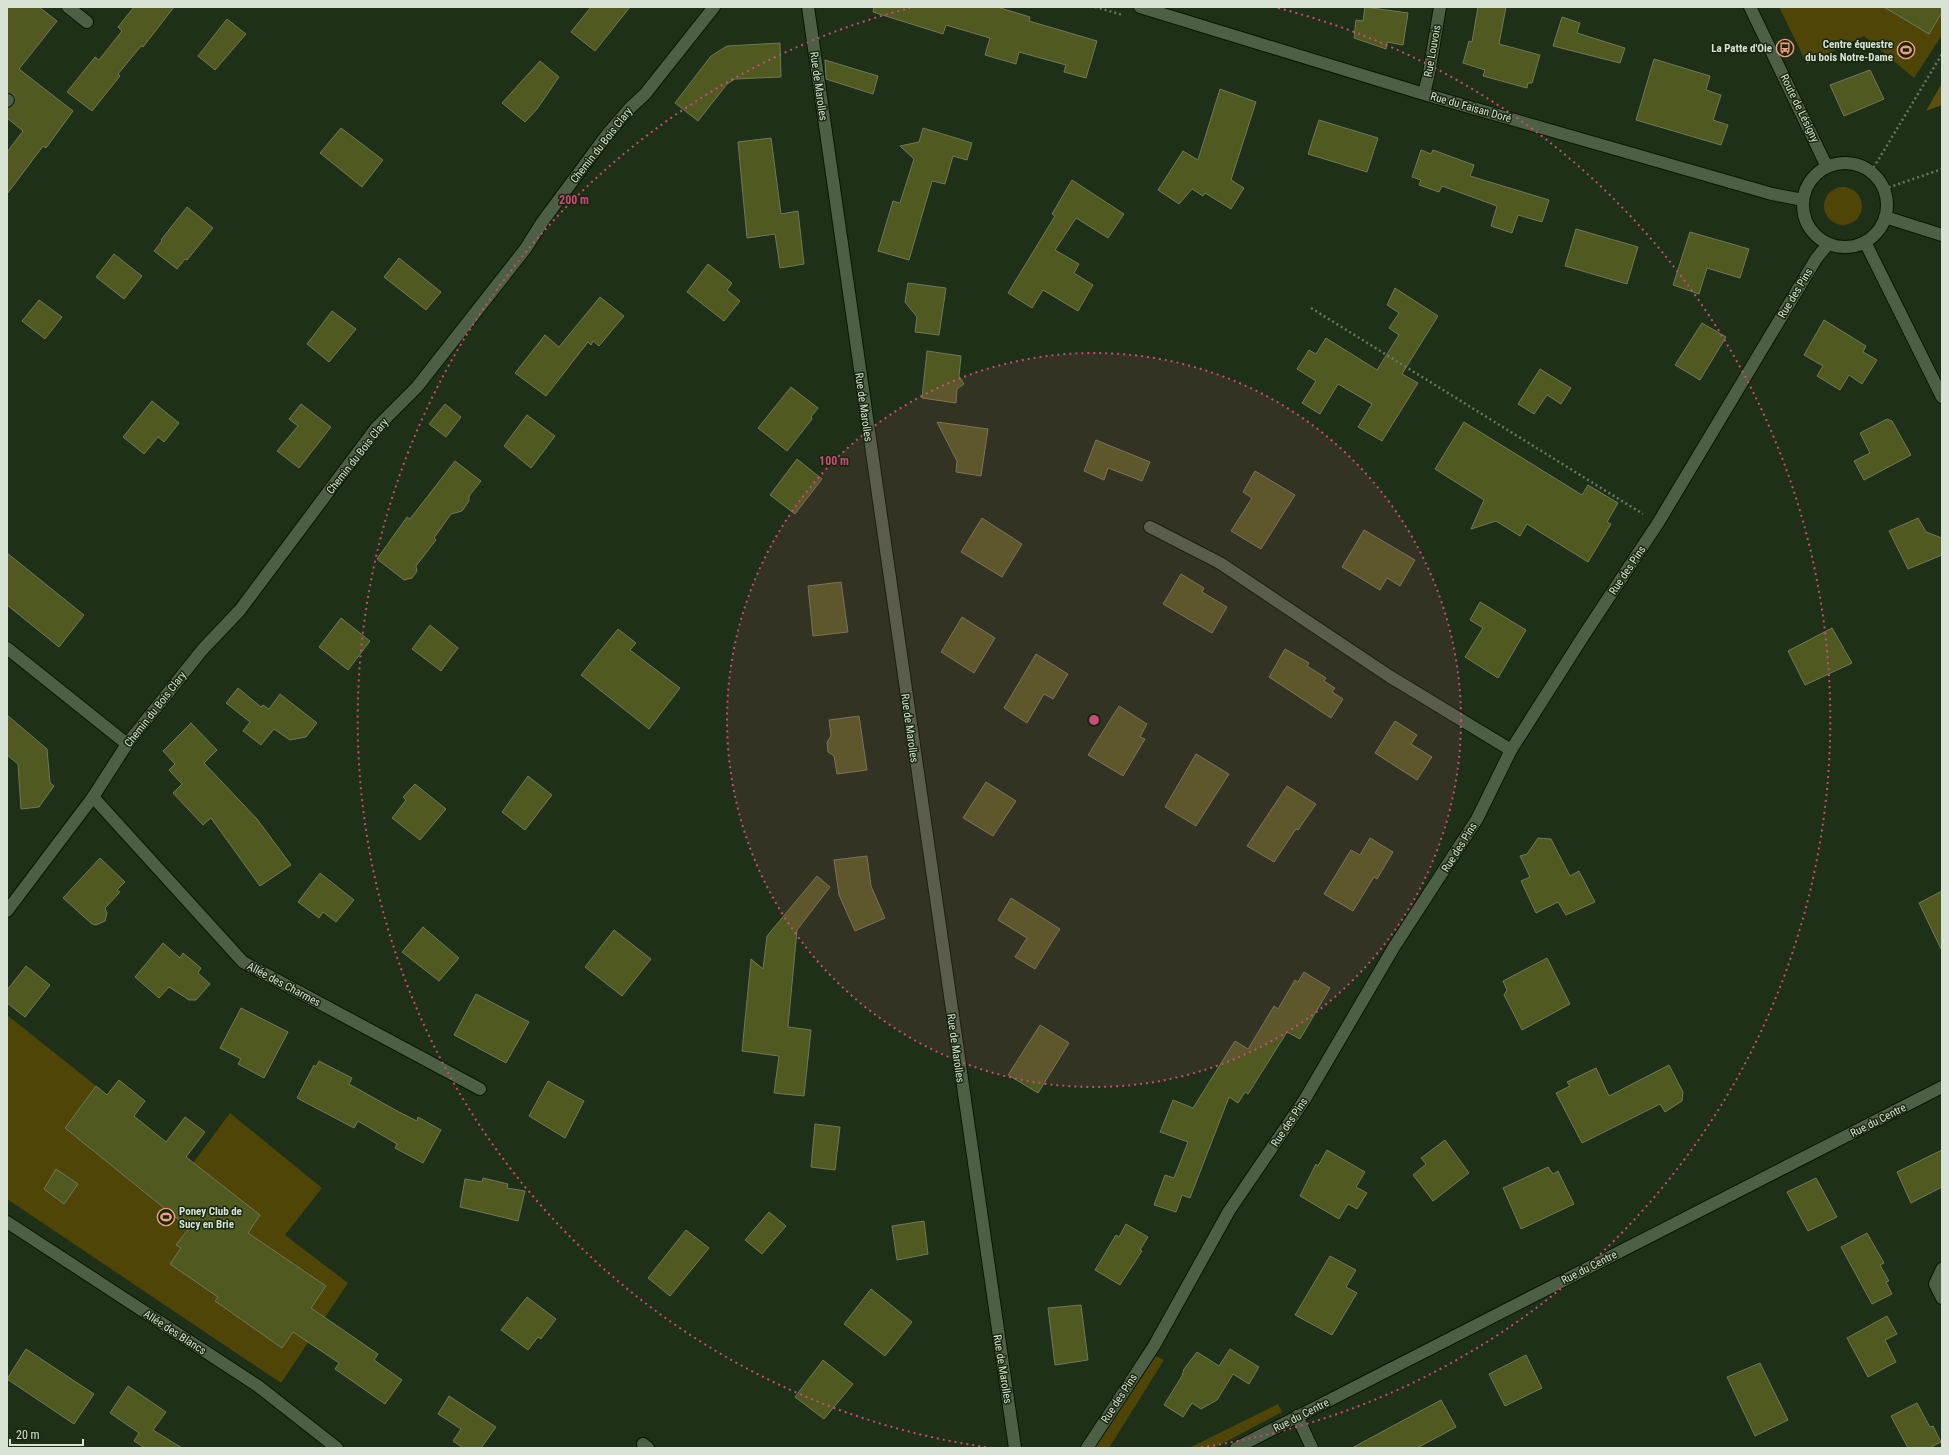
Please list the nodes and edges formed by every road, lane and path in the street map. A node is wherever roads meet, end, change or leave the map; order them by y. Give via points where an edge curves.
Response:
1 (68, 7) edge
2 (714, 7) edge
3 (808, 7) edge
4 (1140, 7) edge
5 (1440, 7) edge
6 (1750, 7) edge
7 (88, 22) dead end
8 (1942, 54) edge
9 (1424, 94) junction
10 (1827, 167) junction
11 (1942, 169) edge
12 (1871, 172) junction
13 (1884, 189) junction
14 (1803, 200) junction
15 (1886, 217) junction
16 (1942, 236) edge
17 (1865, 242) junction
18 (1828, 244) junction
19 (1311, 308) dead end
20 (1942, 397) edge
21 (1658, 523) junction
22 (1150, 528) dead end
23 (7, 648) edge
24 (127, 744) junction
25 (1511, 750) junction
26 (93, 797) junction
27 (7, 911) edge
28 (1942, 1087) edge
29 (480, 1088) dead end
30 (7, 1222) edge
31 (1942, 1269) edge
32 (1942, 1298) edge
33 (1298, 1416) junction
34 (337, 1448) edge
35 (1014, 1448) edge
36 (1087, 1448) edge
37 (1236, 1448) edge
38 (1312, 1448) edge

1 - 7 street
2 - 24 street, Chemin du Bois Clary via 645,94 606,136 526,248 417,387 376,428 240,610 203,649
3 - 35 street, Rue de Marolles
4 - 9 street, Rue du Faisan Doré
5 - 9 street, Rue Louvois
6 - 10 street, Route de Lésigny
8 - 12 path
9 - 14 street, Rue du Faisan Doré via 1772,194
10 - 12 street via 1850,164
10 - 14 street via 1815,175 1807,186
11 - 13 path
12 - 13 street
13 - 15 street
14 - 18 street via 1808,226
15 - 16 street
15 - 17 street via 1874,236
17 - 18 street via 1853,247
17 - 20 street
18 - 21 street, Rue des Pins via 1812,266
19 - 21 path
21 - 25 street, Rue des Pins
22 - 25 street via 1220,563 1389,676
23 - 24 street
24 - 26 street, Chemin du Bois Clary
25 - 36 street, Rue des Pins via 1477,819 1394,946 1305,1099 1229,1211 1154,1346
26 - 27 street, Chemin du Bois Clary
26 - 29 street, Allée des Charmes via 243,962
28 - 33 street, Rue du Centre
30 - 34 street, Allée des Blancs via 258,1386
31 - 32 street via 1935,1284
33 - 37 street, Rue du Centre
33 - 38 street

